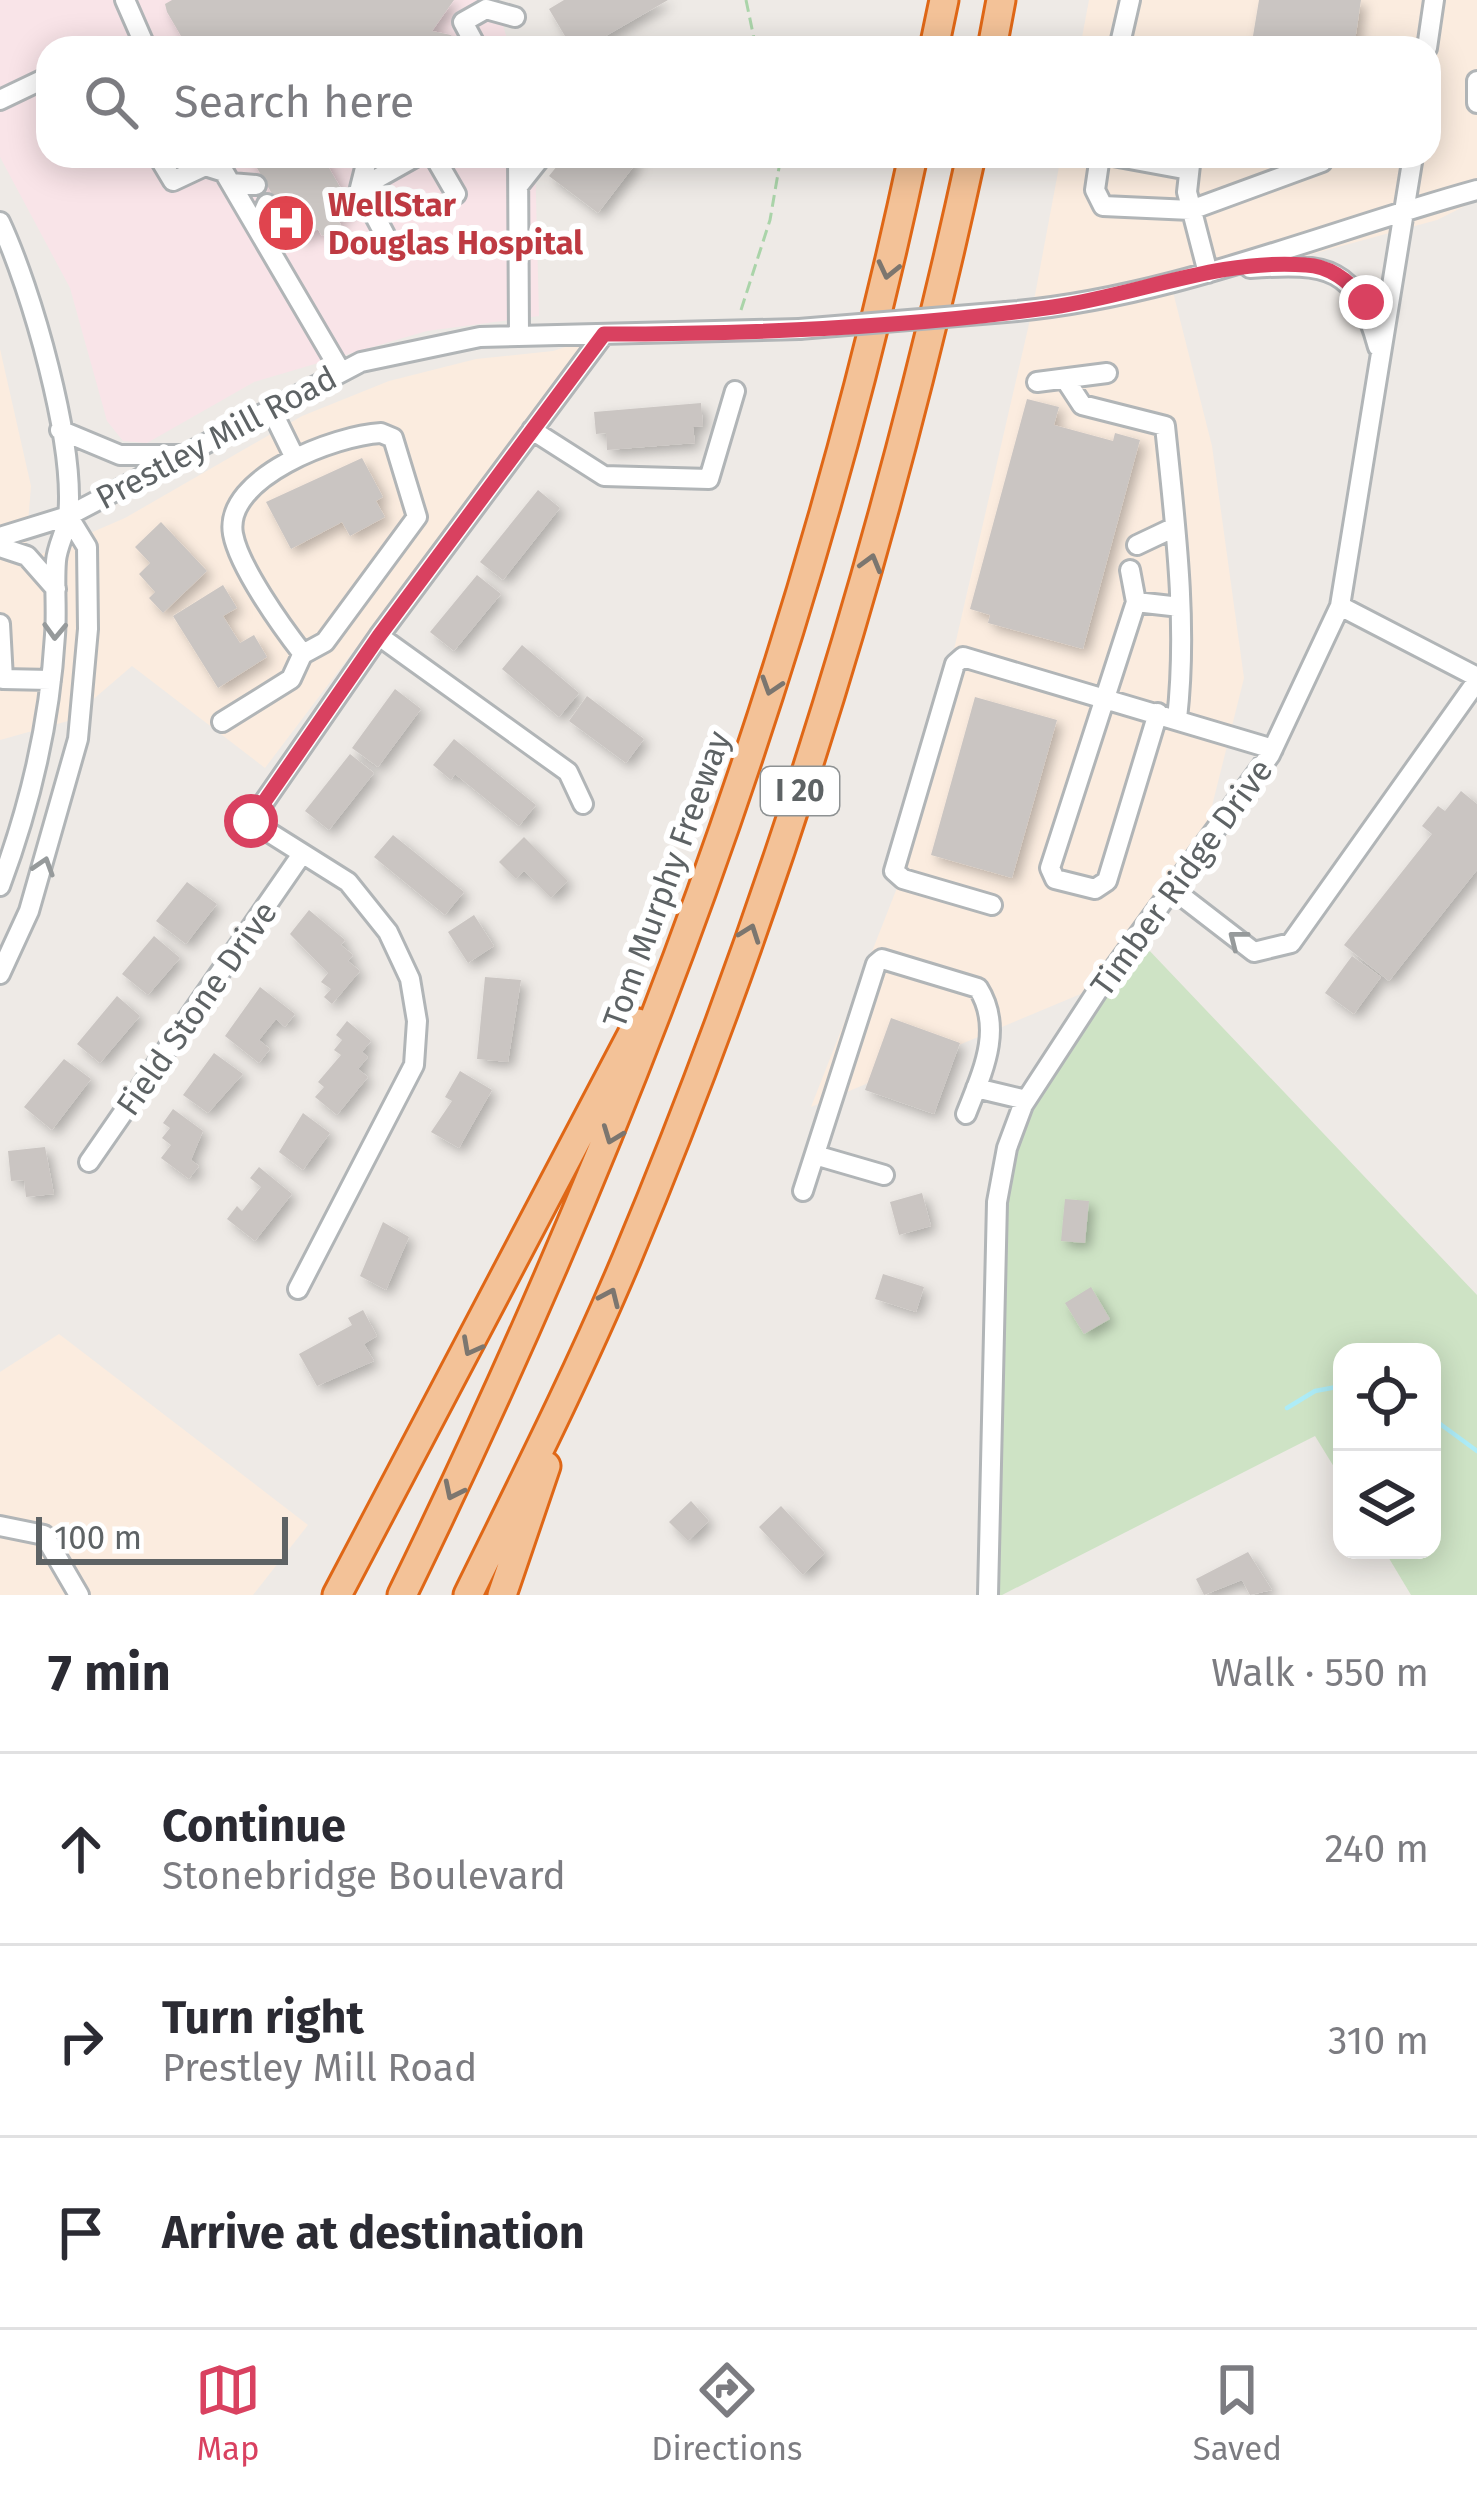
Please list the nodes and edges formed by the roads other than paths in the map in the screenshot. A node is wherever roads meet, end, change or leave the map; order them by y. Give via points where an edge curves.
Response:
1 (125, 0) edge
2 (944, 0) edge
3 (1001, 0) edge
4 (1130, 0) edge
5 (1434, 0) edge
6 (515, 17) dead end
7 (141, 36) edge
8 (471, 36) edge
9 (936, 36) edge
10 (994, 36) edge
11 (1122, 36) edge
12 (1429, 36) edge
13 (1477, 81) edge
14 (36, 83) edge
15 (0, 100) edge
16 (1477, 103) edge
17 (165, 168) edge
18 (205, 168) edge
19 (215, 168) edge
20 (365, 168) edge
21 (396, 168) edge
22 (441, 168) edge
23 (518, 168) edge
24 (532, 168) edge
25 (910, 168) edge
26 (967, 168) edge
27 (1098, 168) edge
28 (1191, 168) edge
29 (1306, 168) edge
30 (1411, 168) edge
31 (231, 183) junction
32 (256, 184) dead end
33 (518, 185) junction
34 (360, 188) junction
35 (1477, 190) edge
36 (456, 194) dead end
37 (267, 204) dead end
38 (1406, 209) junction
39 (1191, 210) junction
40 (0, 222) edge
41 (257, 227) junction
42 (386, 235) dead end
43 (1215, 272) junction
44 (604, 334) junction
45 (519, 336) junction
46 (1381, 357) junction
47 (340, 370) junction
48 (1107, 373) dead end
49 (1065, 379) junction
50 (1037, 382) dead end
51 (735, 391) dead end
52 (271, 409) junction
53 (60, 430) junction
54 (532, 430) junction
55 (184, 454) junction
56 (294, 456) junction
57 (68, 516) junction
58 (1175, 527) junction
59 (0, 537) edge
60 (1137, 545) dead end
61 (0, 548) edge
62 (1130, 570) dead end
63 (56, 589) junction
64 (1136, 602) junction
65 (1340, 606) junction
66 (1180, 607) junction
67 (0, 624) edge
68 (379, 636) junction
69 (303, 653) junction
70 (1477, 679) edge
71 (1, 680) edge
72 (51, 680) junction
73 (1104, 697) junction
74 (1167, 716) junction
75 (222, 722) dead end
76 (1273, 749) junction
77 (583, 804) dead end
78 (302, 854) junction
79 (0, 886) edge
80 (1175, 891) junction
81 (992, 904) dead end
82 (698, 908) junction
83 (0, 974) edge
84 (976, 1088) junction
85 (1026, 1100) junction
86 (966, 1114) dead end
87 (815, 1155) junction
88 (89, 1162) dead end
89 (884, 1175) dead end
90 (803, 1191) dead end
91 (298, 1288) dead end
92 (562, 1404) junction
93 (0, 1526) edge
94 (357, 1553) junction
95 (79, 1595) edge
96 (326, 1595) edge
97 (337, 1595) edge
98 (402, 1595) edge
99 (468, 1595) edge
100 (502, 1595) edge
101 (988, 1595) edge

1 - 7 street
2 - 9 highway
3 - 10 highway
4 - 11 street
5 - 12 street
6 - 8 street via 486,9 463,22
13 - 16 street
14 - 15 street
17 - 18 street via 173,181
19 - 31 street
20 - 34 street
21 - 34 street
22 - 36 street
23 - 33 street
24 - 33 street
25 -> 82 highway, Tom Murphy Freeway / I 20 via 821,529
92 -> 26 highway, I 20 via 696,1086 796,804 899,460
27 - 39 street via 1103,206
28 - 39 street
29 - 39 street
30 - 38 street, Timber Ridge Drive
31 - 32 street
31 - 41 street
33 - 45 street
34 - 42 street
35 - 38 street, Prestley Mill Road
37 - 41 street
38 - 43 street, Prestley Mill Road
38 - 46 street, Timber Ridge Drive
39 - 43 street
40 - 53 street via 17,258
41 - 47 street
43 - 44 street, Prestley Mill Road, bridge via 1006,312 731,334
43 - 46 street, Prestley Mill Road via 1310,264 1348,280 1366,302
44 - 45 street, Prestley Mill Road
44 - 54 street
45 - 47 street, Prestley Mill Road via 417,349
46 - 65 street, Timber Ridge Drive
47 - 52 street, Prestley Mill Road
48 - 49 street
49 - 50 street
49 - 58 street via 1082,405 1165,426
51 - 54 street via 709,479 604,476
52 - 55 street, Prestley Mill Road
52 - 56 street
53 - 55 street via 119,455
53 - 57 street
54 - 68 street
55 - 57 street, Prestley Mill Road
56 - 69 street via 238,503 233,535
56 - 69 street via 362,434 393,438 417,517 325,642
57 - 59 street, Prestley Mill Road
57 - 63 street
83 -> 57 street via 29,911 78,739 87,547
58 - 60 street
58 - 66 street
61 - 63 street via 27,556
62 - 64 street
63 -> 72 street
64 - 66 street
64 - 73 street
65 - 70 street
65 - 76 street, Timber Ridge Drive
66 - 74 street via 1183,671
67 - 71 street
68 - 77 street via 568,772
68 - 78 street via 251,821
69 - 75 street via 291,679
70 -> 80 street via 1305,931 1273,951 1254,952
71 - 72 street
72 - 79 street
73 - 74 street
73 - 74 street via 1050,868 1055,879 1095,889 1107,881
73 - 81 street via 974,657 955,664 894,871
74 - 76 street
76 - 80 street, Timber Ridge Drive
78 - 88 street, Field Stone Drive
78 - 91 street via 348,882 388,932 410,979 417,1021 414,1064
80 - 85 street, Timber Ridge Drive
82 -> 94 highway
82 -> 98 highway, Tom Murphy Freeway / I 20 via 575,1225
84 - 85 street
84 - 86 street
84 - 87 street via 992,1021 978,988 882,959
85 - 101 street, Timber Ridge Drive via 997,1202
87 - 89 street
87 - 90 street
92 - 99 highway, I 20
92 - 100 highway
93 - 95 street via 44,1535
94 - 96 highway
94 - 97 highway

